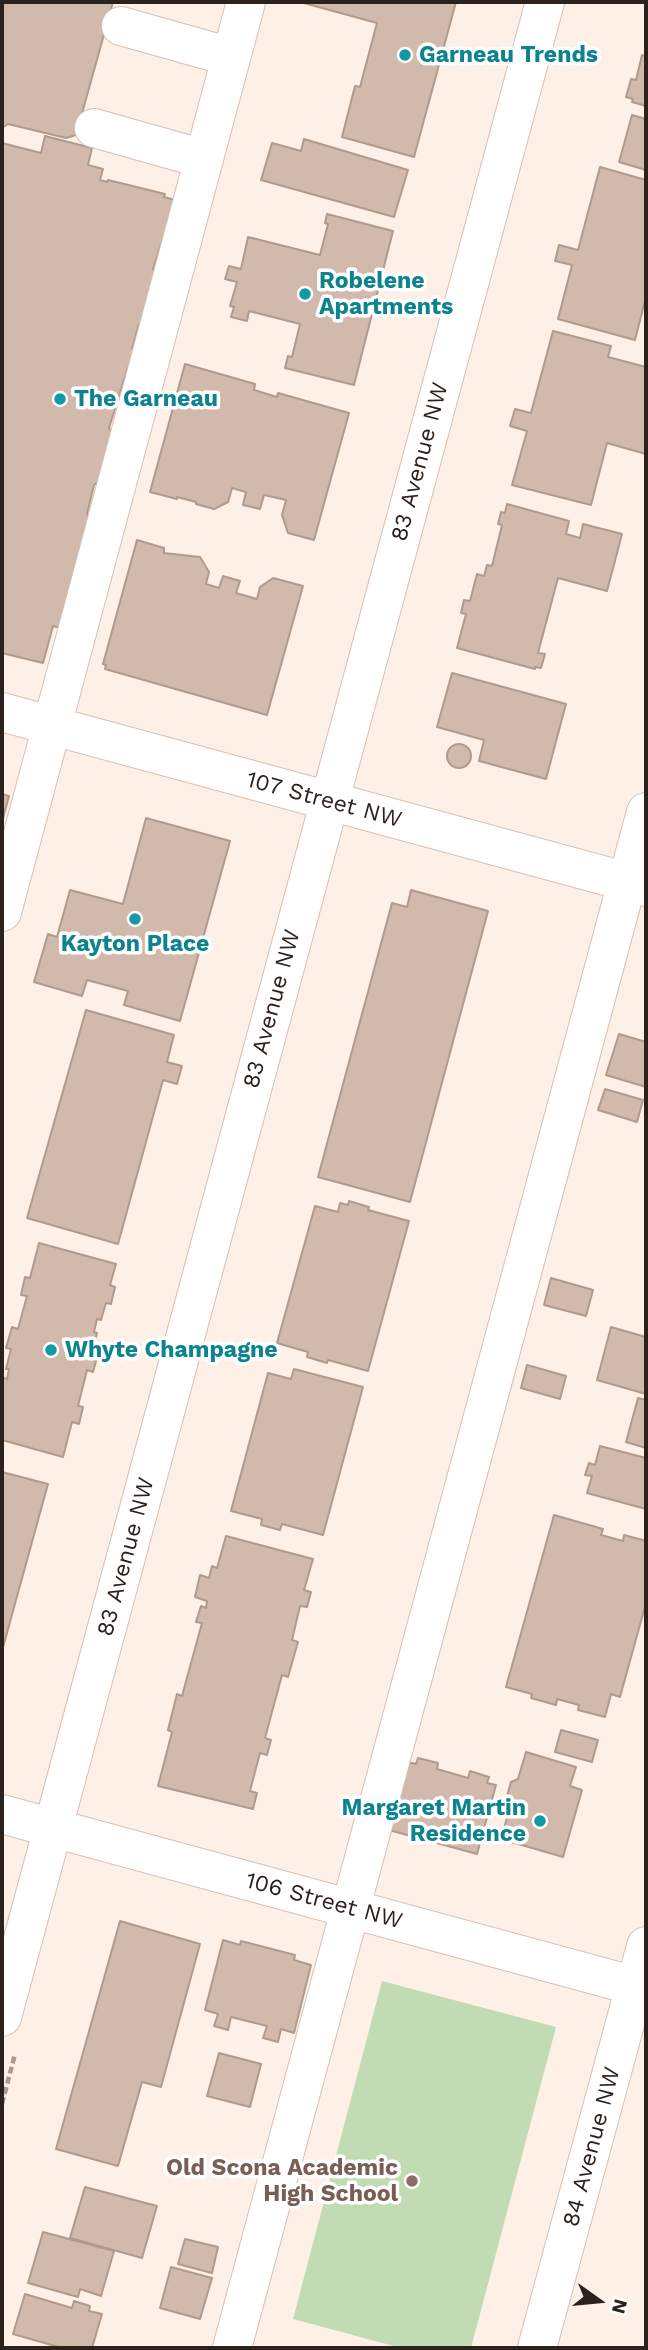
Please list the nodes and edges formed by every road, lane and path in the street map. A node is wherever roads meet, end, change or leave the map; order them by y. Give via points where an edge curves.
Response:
1 (246, 2) edge
2 (545, 2) edge
3 (121, 26) dead end
4 (231, 57) junction
5 (94, 128) dead end
6 (204, 159) junction
7 (2, 712) edge
8 (52, 726) junction
9 (328, 801) junction
10 (646, 812) edge
11 (637, 884) edge
12 (2, 912) edge
13 (2, 1814) edge
14 (53, 1828) junction
15 (352, 1908) junction
16 (646, 1946) edge
17 (641, 1988) edge
18 (2, 2017) edge
19 (232, 2348) edge
20 (537, 2348) edge

1 - 4 street
2 - 9 street, 83 Avenue NW
3 - 4 street
4 - 6 street
5 - 6 street
6 - 8 street
7 - 8 street, 107 Street NW
8 - 9 street, 107 Street NW
8 - 12 street
9 - 11 street, 107 Street NW
9 - 14 street, 83 Avenue NW
10 - 11 street
11 - 15 street
13 - 14 street, 106 Street NW
14 - 15 street, 106 Street NW
14 - 18 street, 83 Avenue NW
15 - 17 street, 106 Street NW
15 - 19 street
16 - 17 street, 84 Avenue NW
17 - 20 street, 84 Avenue NW

